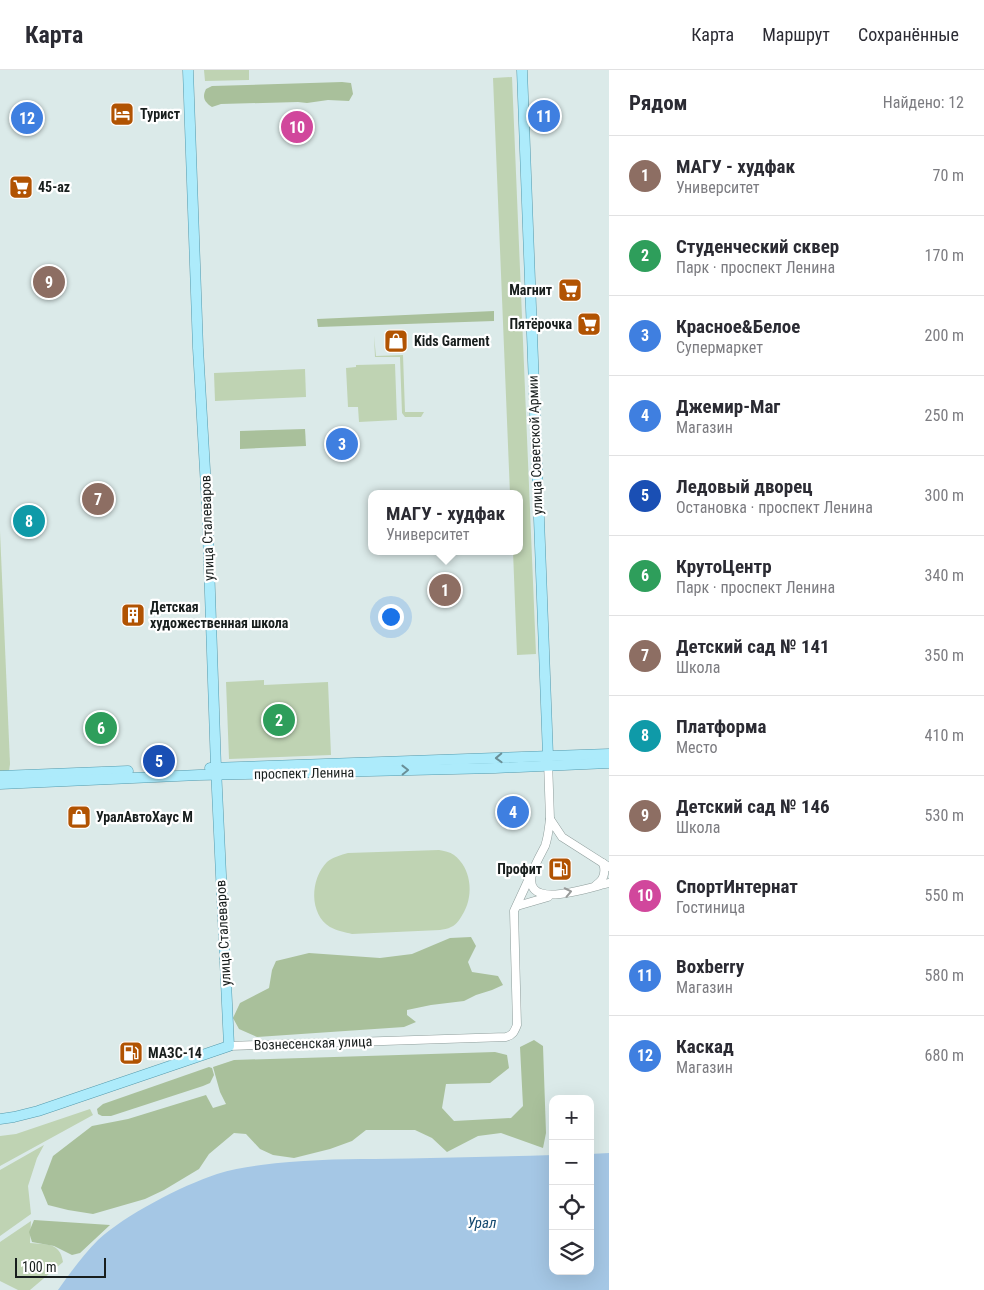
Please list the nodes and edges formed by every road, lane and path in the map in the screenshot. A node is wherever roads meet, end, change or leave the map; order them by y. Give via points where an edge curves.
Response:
1 (188, 70) edge
2 (522, 70) edge
3 (609, 754) edge
4 (548, 761) junction
5 (609, 762) edge
6 (216, 772) junction
7 (0, 776) edge
8 (0, 784) edge
9 (550, 819) junction
10 (562, 837) junction
11 (545, 845) junction
12 (606, 865) edge
13 (532, 872) junction
14 (609, 883) edge
15 (594, 887) junction
16 (552, 896) junction
17 (515, 908) junction
18 (229, 1046) junction
19 (0, 1119) edge

1 - 6 main road, улица Сталеваров
2 - 4 main road, улица Советской Армии
3 - 4 main road, проспект Ленина
4 - 5 main road, проспект Ленина
4 - 6 main road, проспект Ленина
4 - 9 street, улица Советской Армии
6 - 7 main road, проспект Ленина
6 - 8 main road, проспект Ленина
6 - 18 main road, улица Сталеваров
9 - 10 street
9 - 11 street, улица Советской Армии
10 - 11 street via 549,840
10 - 12 street
11 - 13 street
12 - 15 street via 602,880
13 - 16 street via 533,888 538,893
13 - 17 street
14 - 15 street
16 -> 15 street
16 - 17 street
17 - 18 street, Вознесенская улица via 516,1025 514,1033 506,1038
18 - 19 main road, Вознесенская улица via 38,1111

